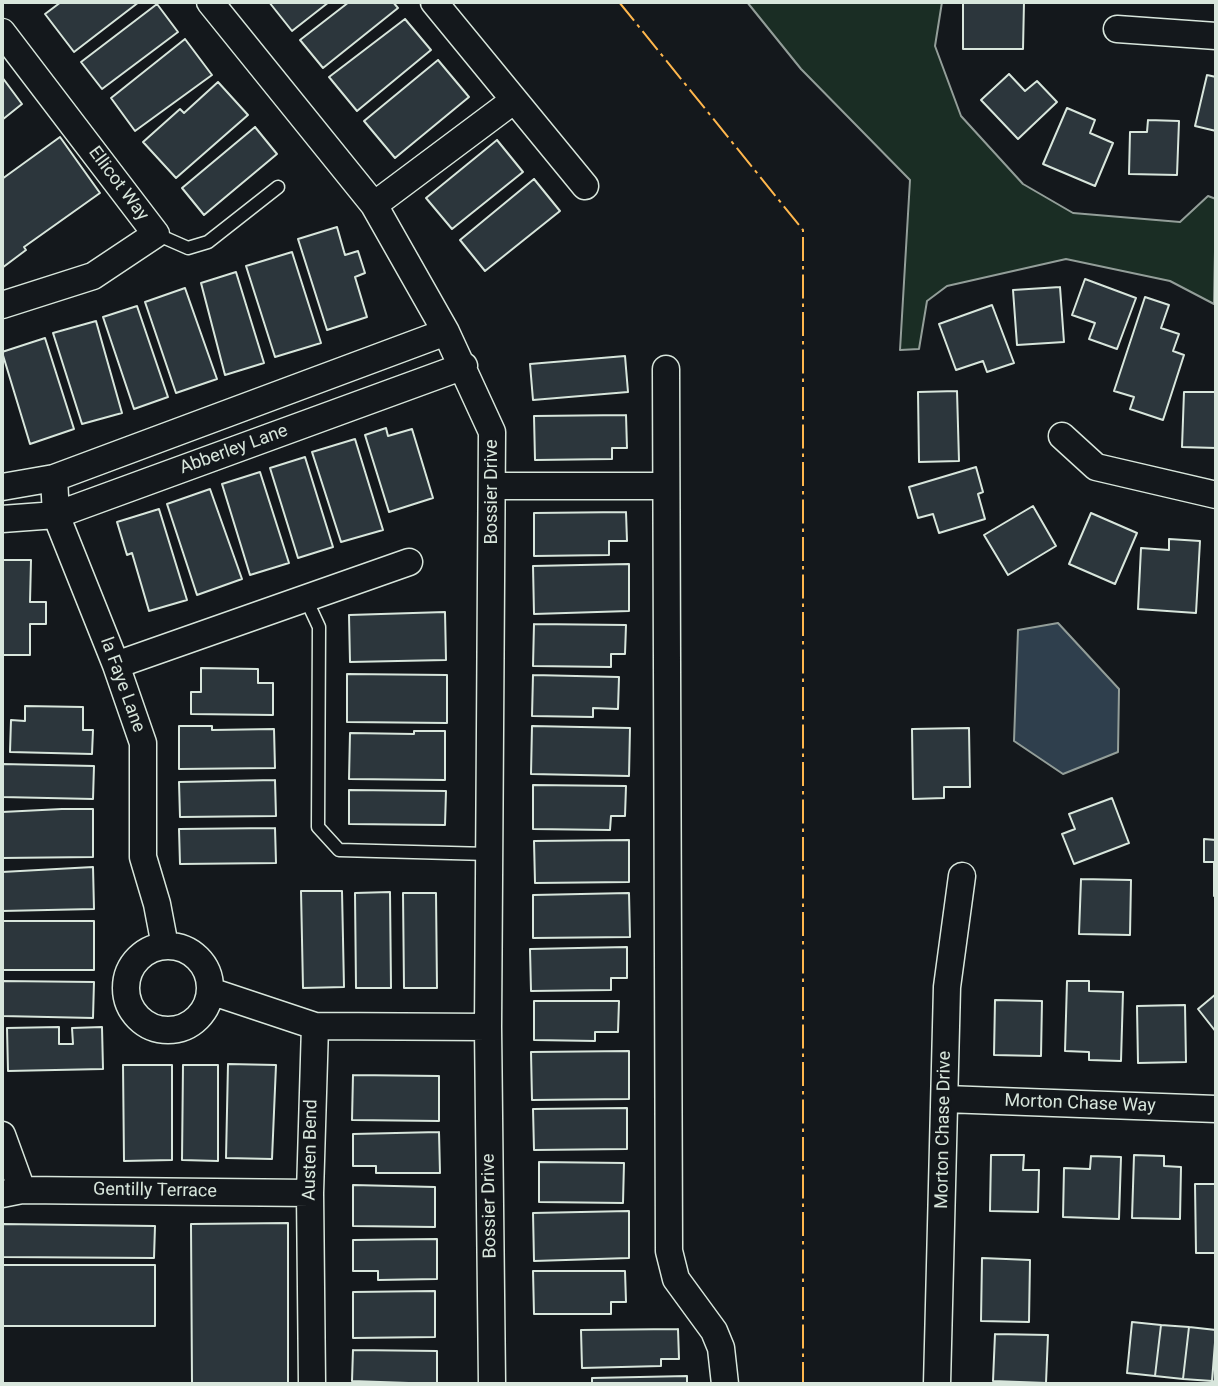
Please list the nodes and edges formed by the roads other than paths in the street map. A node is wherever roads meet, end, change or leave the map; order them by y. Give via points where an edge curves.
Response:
1 (210, 2) edge
2 (434, 2) edge
3 (1116, 29) dead end
4 (2, 32) edge
5 (1216, 36) edge
6 (513, 102) junction
7 (584, 186) dead end
8 (278, 187) dead end
9 (374, 205) junction
10 (156, 234) junction
11 (2, 305) edge
12 (446, 331) junction
13 (464, 366) junction
14 (666, 369) dead end
15 (1062, 436) dead end
16 (54, 478) junction
17 (493, 486) junction
18 (666, 486) junction
19 (2, 487) edge
20 (1216, 495) edge
21 (56, 515) junction
22 (2, 519) edge
23 (409, 562) dead end
24 (306, 599) junction
25 (116, 664) junction
26 (488, 854) junction
27 (962, 876) dead end
28 (165, 946) junction
29 (210, 991) junction
30 (315, 1026) junction
31 (488, 1027) junction
32 (945, 1099) junction
33 (1216, 1109) edge
34 (2, 1135) edge
35 (12, 1192) edge
36 (310, 1193) junction
37 (312, 1384) edge
38 (492, 1384) edge
39 (725, 1384) edge
40 (937, 1384) edge

1 - 9 street, Bossier Drive
2 - 6 street
3 - 5 street
4 - 10 street, Ellicot Way
6 - 7 street
6 - 9 street
8 - 10 lane via 208,242 188,248
9 - 12 street, Bossier Drive
10 - 11 street, Ellicot Way via 93,276
12 - 13 street, Bossier Drive
12 - 16 street, Abberley Lane
13 - 17 street, Bossier Drive via 492,432
13 - 21 street, Abberley Lane
14 - 18 street
15 - 20 street via 1096,467
16 - 19 street, Abberley Lane
16 - 21 street, la Faye Lane
17 - 18 street
17 - 26 street, Bossier Drive
18 - 39 street via 669,1251 676,1279 721,1348
21 - 22 street, Abberley Lane
21 - 25 street, la Faye Lane
23 - 24 street
24 - 25 street
24 - 26 lane via 319,626 318,827 338,850
25 - 28 street, la Faye Lane via 143,743 143,857
26 - 31 street, Bossier Drive
27 - 32 street, Morton Chase Drive via 947,986
28 - 29 street via 195,955 209,977
28 - 29 street via 151,950 130,969 127,993 135,1015 147,1026 178,1029 203,1013
29 - 30 street
30 - 31 street
30 - 36 street, Austen Bend
31 - 38 street, Bossier Drive
32 - 33 street, Morton Chase Way
32 - 40 street, Morton Chase Drive
34 - 35 street
35 - 36 street, Gentilly Terrace
36 - 37 street, Austen Bend

